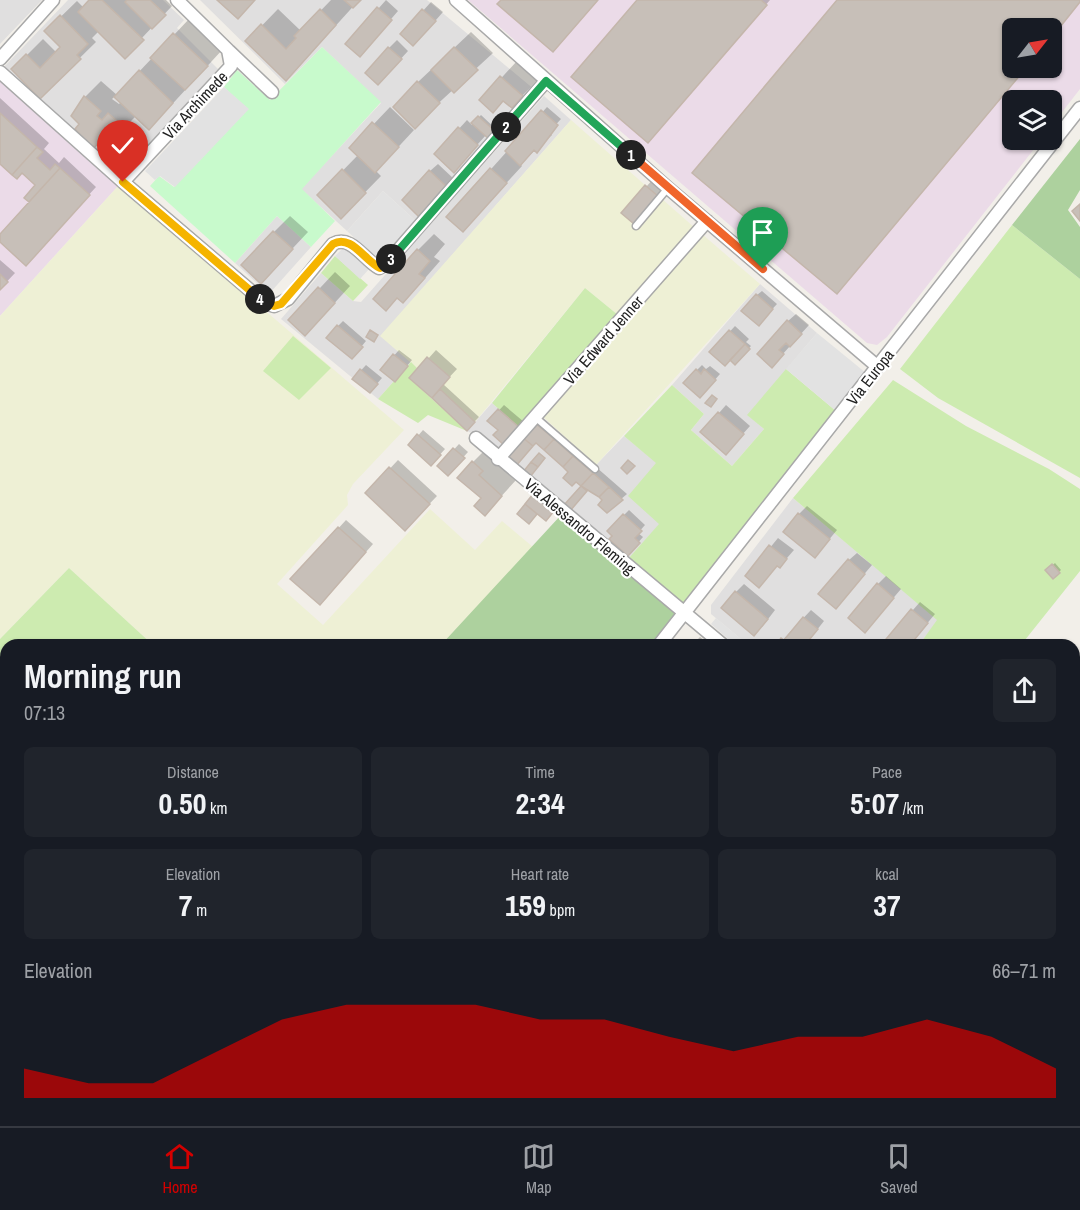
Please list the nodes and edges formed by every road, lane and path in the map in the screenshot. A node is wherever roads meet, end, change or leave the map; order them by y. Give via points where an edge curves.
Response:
1 (53, 0) edge
2 (177, 0) edge
3 (456, 0) edge
4 (228, 50) junction
5 (0, 59) edge
6 (0, 72) edge
7 (546, 81) junction
8 (272, 92) dead end
9 (1080, 108) edge
10 (123, 182) junction
11 (668, 188) junction
12 (707, 221) junction
13 (636, 226) dead end
14 (878, 367) junction
15 (535, 417) junction
16 (476, 438) dead end
17 (498, 459) junction
18 (595, 469) dead end
19 (684, 613) junction
20 (664, 639) edge
21 (716, 639) edge

1 - 5 street
2 - 4 street, Via Archimede
3 - 7 street
4 - 8 street, Via Archimede
4 - 10 street, Via Archimede via 231,66
6 - 10 street
7 - 10 street via 380,268 340,240 288,299 274,306 265,303
7 - 11 street
9 - 14 street, Via Europa
11 - 12 street
11 - 13 lane
12 - 14 street
12 - 15 street, Via Edward Jenner
14 - 19 street, Via Europa
15 - 17 street, Via Edward Jenner
15 - 18 lane
16 - 17 street, Via Alessandro Fleming
17 - 19 street, Via Alessandro Fleming
19 - 20 street, Via Europa
19 - 21 street, Via Alessandro Fleming

